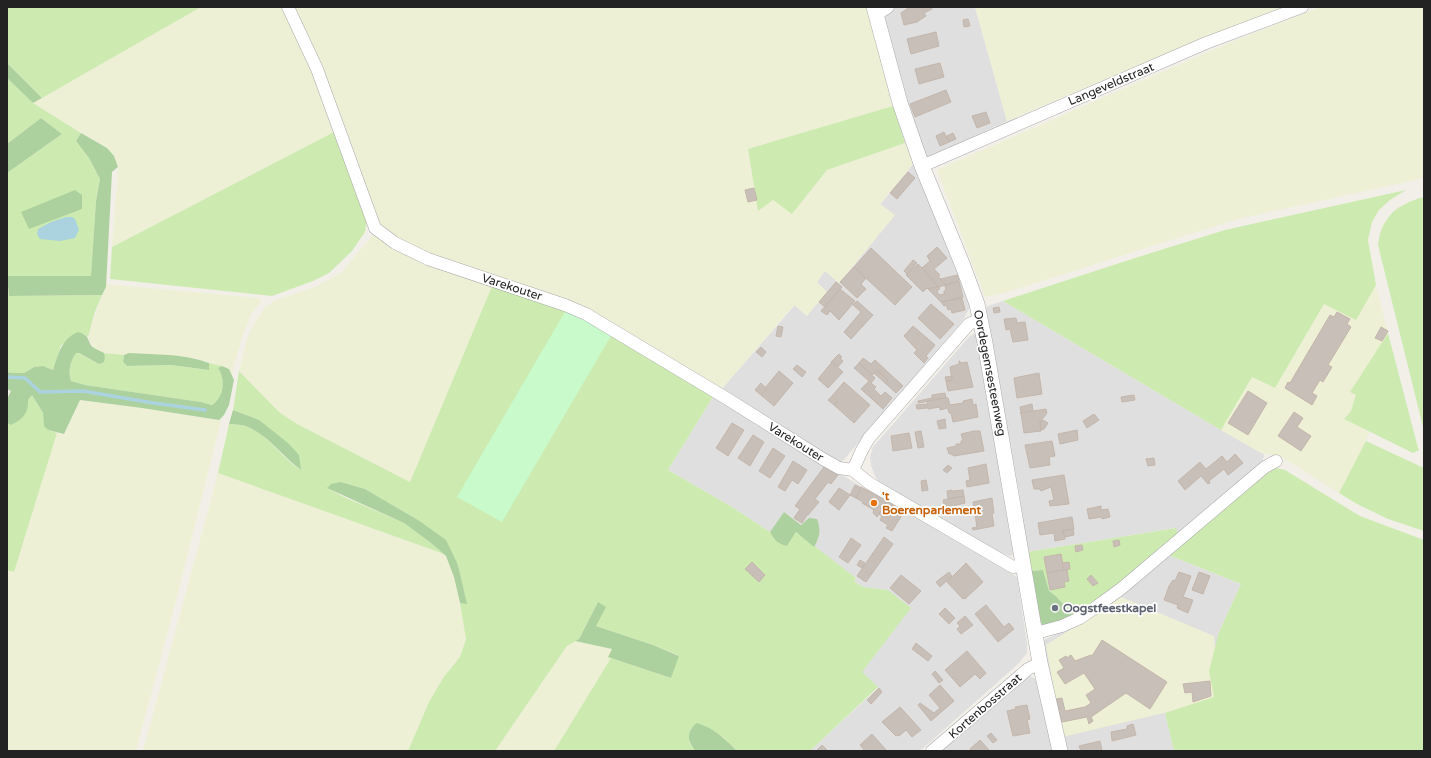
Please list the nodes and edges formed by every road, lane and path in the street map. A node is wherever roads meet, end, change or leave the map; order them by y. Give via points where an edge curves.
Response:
1 (288, 7) edge
2 (1302, 7) edge
3 (879, 10) edge
4 (922, 166) junction
5 (980, 319) junction
6 (1276, 461) dead end
7 (853, 470) junction
8 (1024, 566) junction
9 (1036, 633) junction
10 (1040, 663) junction
11 (932, 751) edge
12 (1060, 751) edge

1 - 7 street, Varekouter via 318,69 375,228 395,243 428,259 558,302 586,314 822,459 838,468
2 - 4 street, Langeveldstraat via 1206,43
3 - 4 street, Oordegemsesteenweg via 900,103
4 - 5 street, Oordegemsesteenweg via 963,266
5 - 7 street via 969,324 869,438
5 - 8 street, Oordegemsesteenweg
6 - 9 street via 1265,467 1096,607 1062,626
7 - 8 street, Varekouter via 869,483 1013,567
8 - 9 street, Oordegemsesteenweg
9 - 10 street, Oordegemsesteenweg
10 - 11 street, Kortenbosstraat via 1028,669
10 - 12 street, Oordegemsesteenweg

